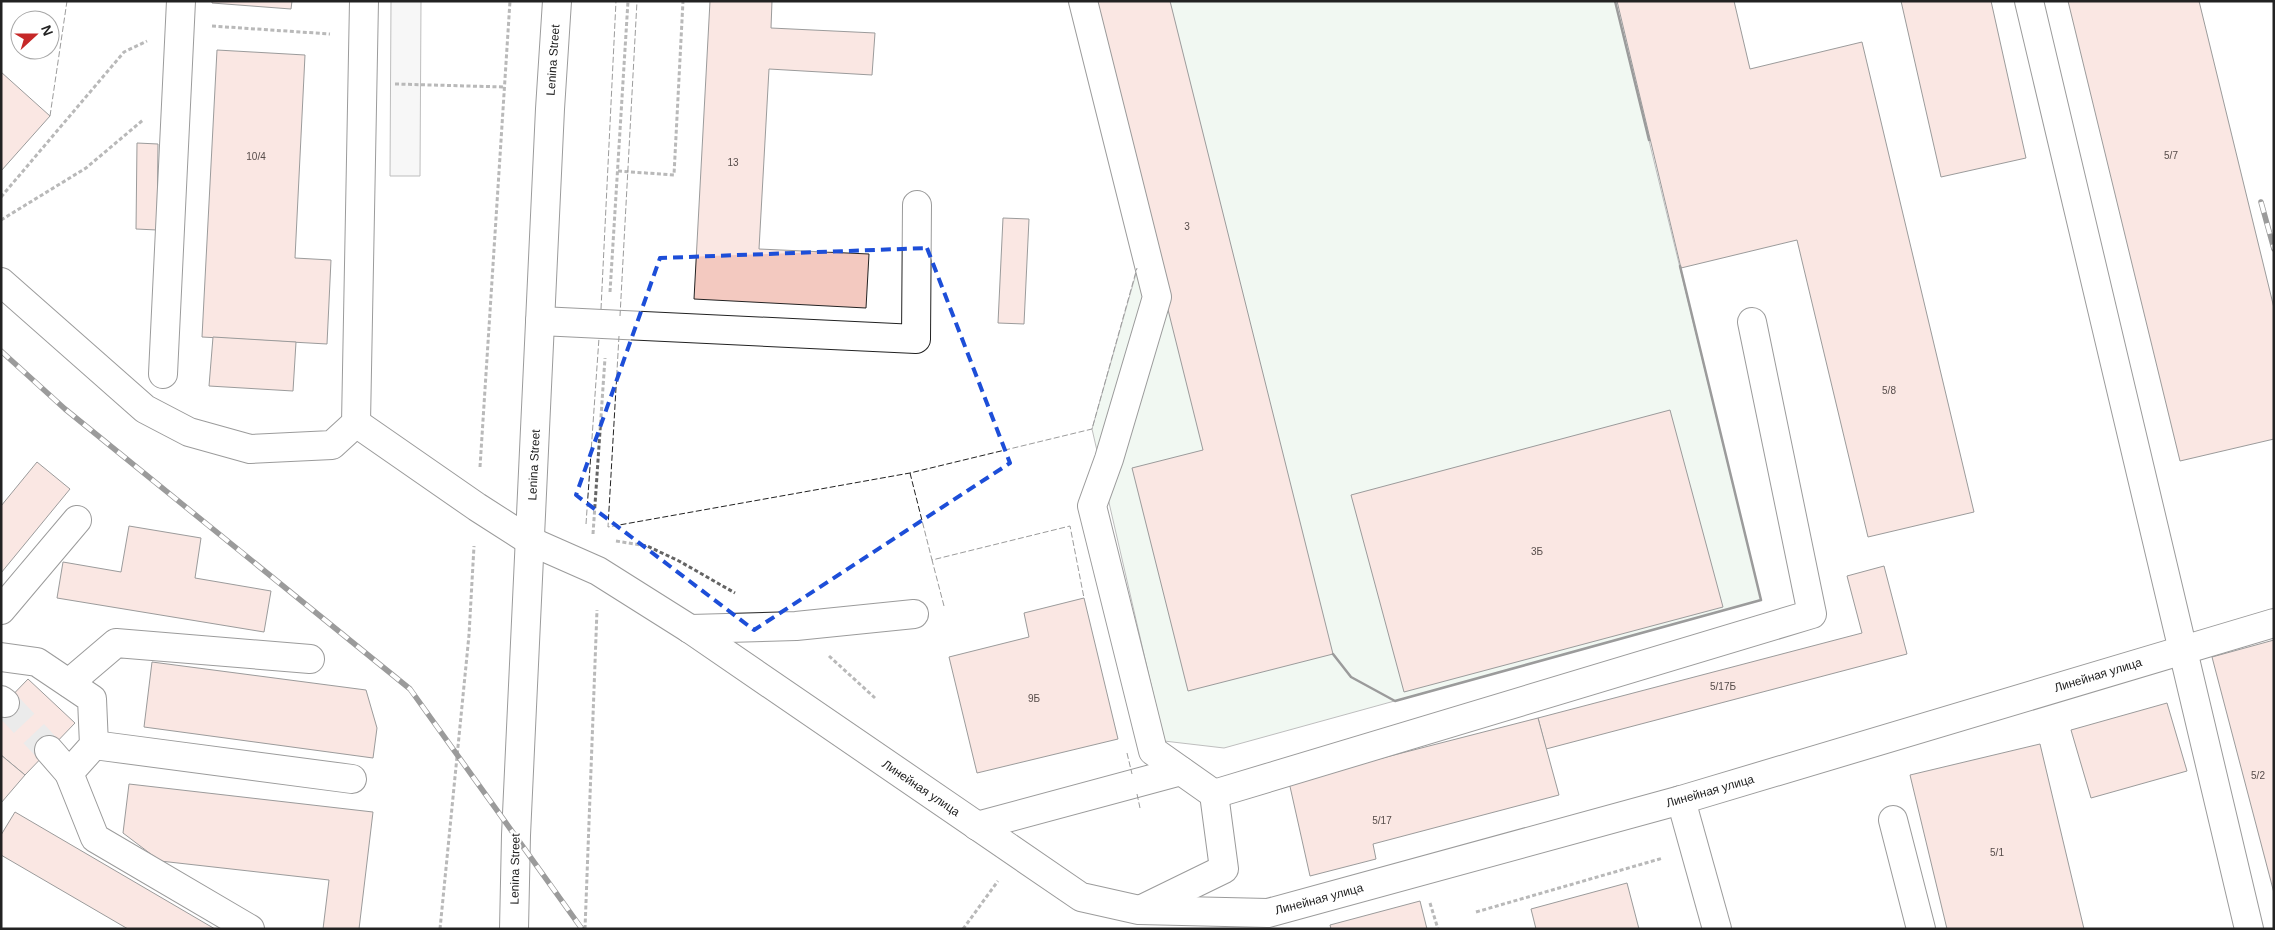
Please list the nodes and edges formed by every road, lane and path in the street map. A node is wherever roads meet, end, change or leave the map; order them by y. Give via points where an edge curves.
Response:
1 (364, 1) edge
2 (558, 1) edge
3 (628, 1) edge
4 (683, 1) edge
5 (1083, 1) edge
6 (2029, 1) edge
7 (180, 13) edge
8 (363, 36) junction
9 (362, 83) junction
10 (504, 87) dead end
11 (144, 119) dead end
12 (618, 171) junction
13 (1, 197) edge
14 (917, 205) dead end
15 (1, 220) edge
16 (1, 282) edge
17 (540, 321) junction
18 (1752, 322) dead end
19 (607, 324) junction
20 (163, 374) dead end
21 (356, 423) junction
22 (77, 520) dead end
23 (530, 541) junction
24 (598, 571) junction
25 (1, 610) edge
26 (914, 614) dead end
27 (2274, 623) edge
28 (690, 629) junction
29 (2183, 650) junction
30 (1, 657) edge
31 (310, 659) dead end
32 (68, 683) junction
33 (94, 746) junction
34 (49, 750) tunnel mouth
35 (1182, 771) junction
36 (68, 773) junction
37 (352, 779) dead end
38 (1214, 794) junction
39 (1681, 800) junction
40 (1893, 820) dead end
41 (977, 826) junction
42 (1694, 848) junction
43 (1018, 855) junction
44 (1476, 912) dead end
45 (1143, 923) edge
46 (250, 929) edge
47 (514, 929) edge
48 (585, 929) edge
49 (963, 929) edge
50 (1717, 929) edge
51 (1921, 929) edge
52 (2249, 929) edge

1 - 8 street
2 - 17 street, Lenina Street
3 - 12 path
4 - 12 path via 674,175
5 - 35 street via 1157,297 1092,506 1153,751
6 - 29 street
7 - 8 path
7 - 13 path via 124,52
7 - 20 street
8 - 9 street
9 - 10 path
9 - 21 street
11 - 15 path via 86,168
12 - 19 path
14 - 19 street via 916,339
16 - 21 street via 145,409 189,432 250,449 332,446
17 - 19 street
17 - 23 street, Lenina Street
18 - 38 street via 1812,614
19 - 24 path via 592,537
21 - 23 street, Линейная улица
22 - 25 street
23 - 24 street, Линейная улица
23 - 47 street, Lenina Street
24 - 28 street, Линейная улица
24 - 48 path
26 - 28 street via 796,626
27 - 29 street, Линейная улица
28 - 41 street, Линейная улица
29 - 39 street, Линейная улица
29 - 52 street
30 - 32 street via 37,662
31 - 32 street via 116,643
32 - 33 street via 92,699
33 - 36 street
33 - 37 street
34 - 36 street
35 - 38 street
35 - 41 street
36 - 46 street via 95,838
38 - 45 street via 1224,869
39 - 42 street
39 - 45 street, Линейная улица via 1268,913
40 - 51 street
41 - 43 street, Линейная улица
42 - 44 path
42 - 50 street
43 - 45 street, Линейная улица via 1081,898
43 - 49 path

